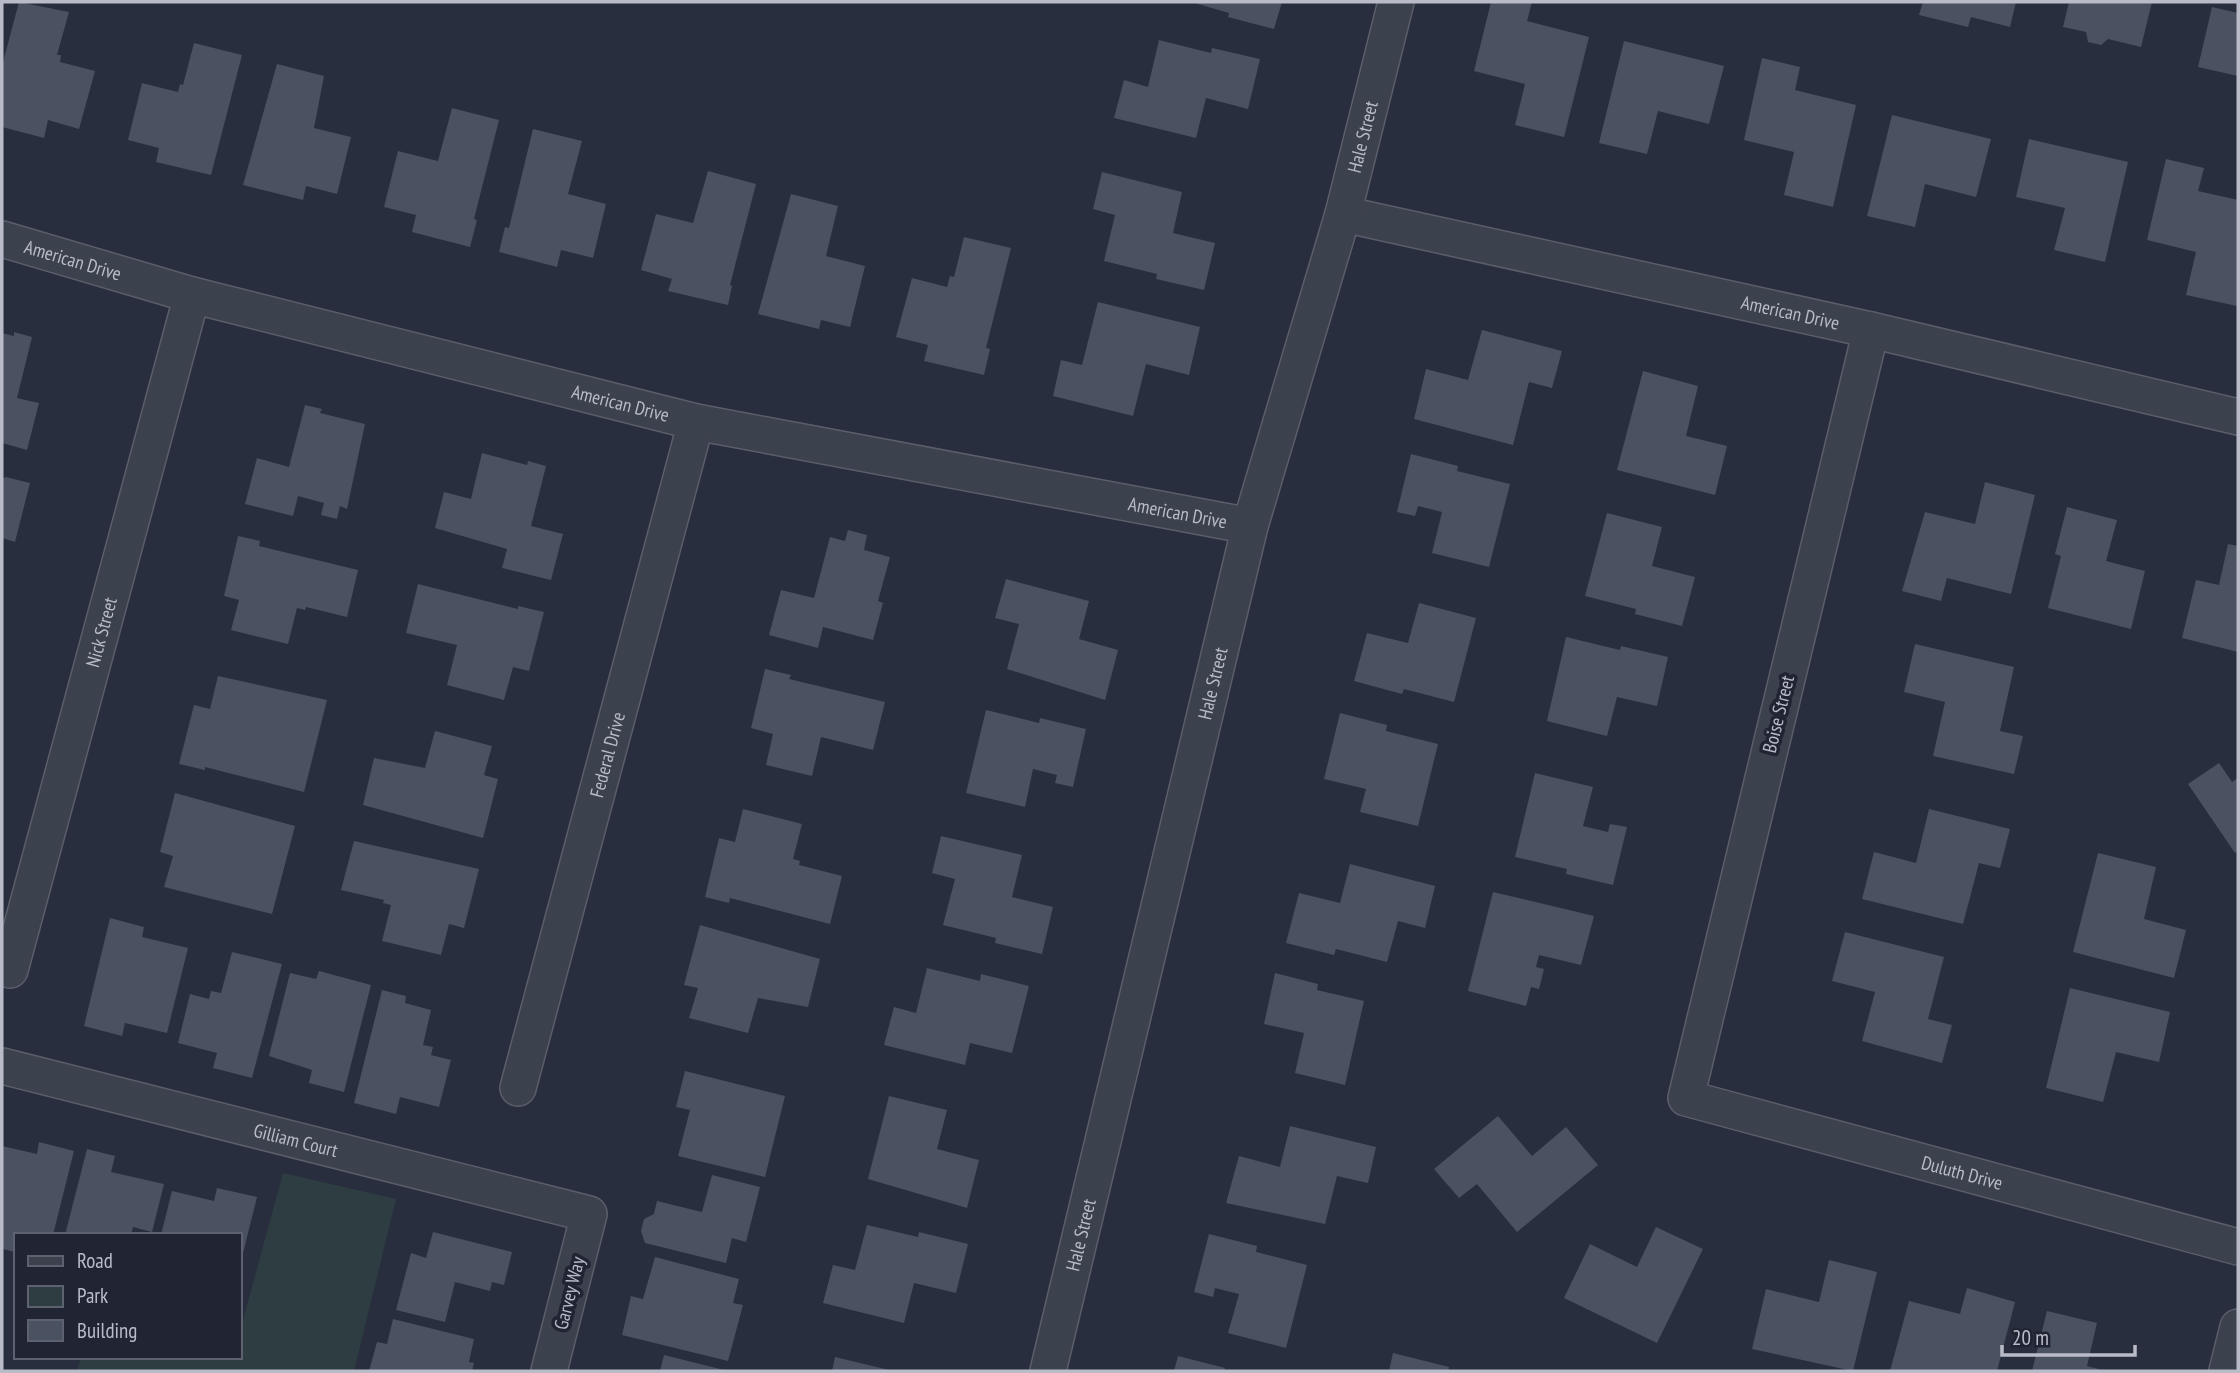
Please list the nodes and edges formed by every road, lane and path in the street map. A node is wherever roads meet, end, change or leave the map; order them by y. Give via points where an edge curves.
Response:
1 (1396, 2) edge
2 (1343, 214) junction
3 (2, 239) edge
4 (192, 295) junction
5 (1871, 330) junction
6 (2238, 417) edge
7 (696, 422) junction
8 (1250, 526) junction
9 (10, 970) dead end
10 (2, 1066) edge
11 (518, 1088) dead end
12 (1686, 1098) joint
13 (589, 1214) joint
14 (2238, 1247) edge
15 (2238, 1326) edge
16 (549, 1371) edge
17 (1048, 1371) edge
18 (2227, 1371) edge

1 - 2 street, Hale Street
2 - 5 street, American Drive
2 - 8 street, Hale Street
3 - 4 street, American Drive
4 - 7 street, American Drive
4 - 9 street, Nick Street
5 - 6 street, American Drive
5 - 12 street, Boise Street
7 - 8 street, American Drive
7 - 11 street, Federal Drive
8 - 17 street, Hale Street
10 - 13 street, Gilliam Court
12 - 14 street, Duluth Drive
13 - 16 street, Garvey Way
15 - 18 street

